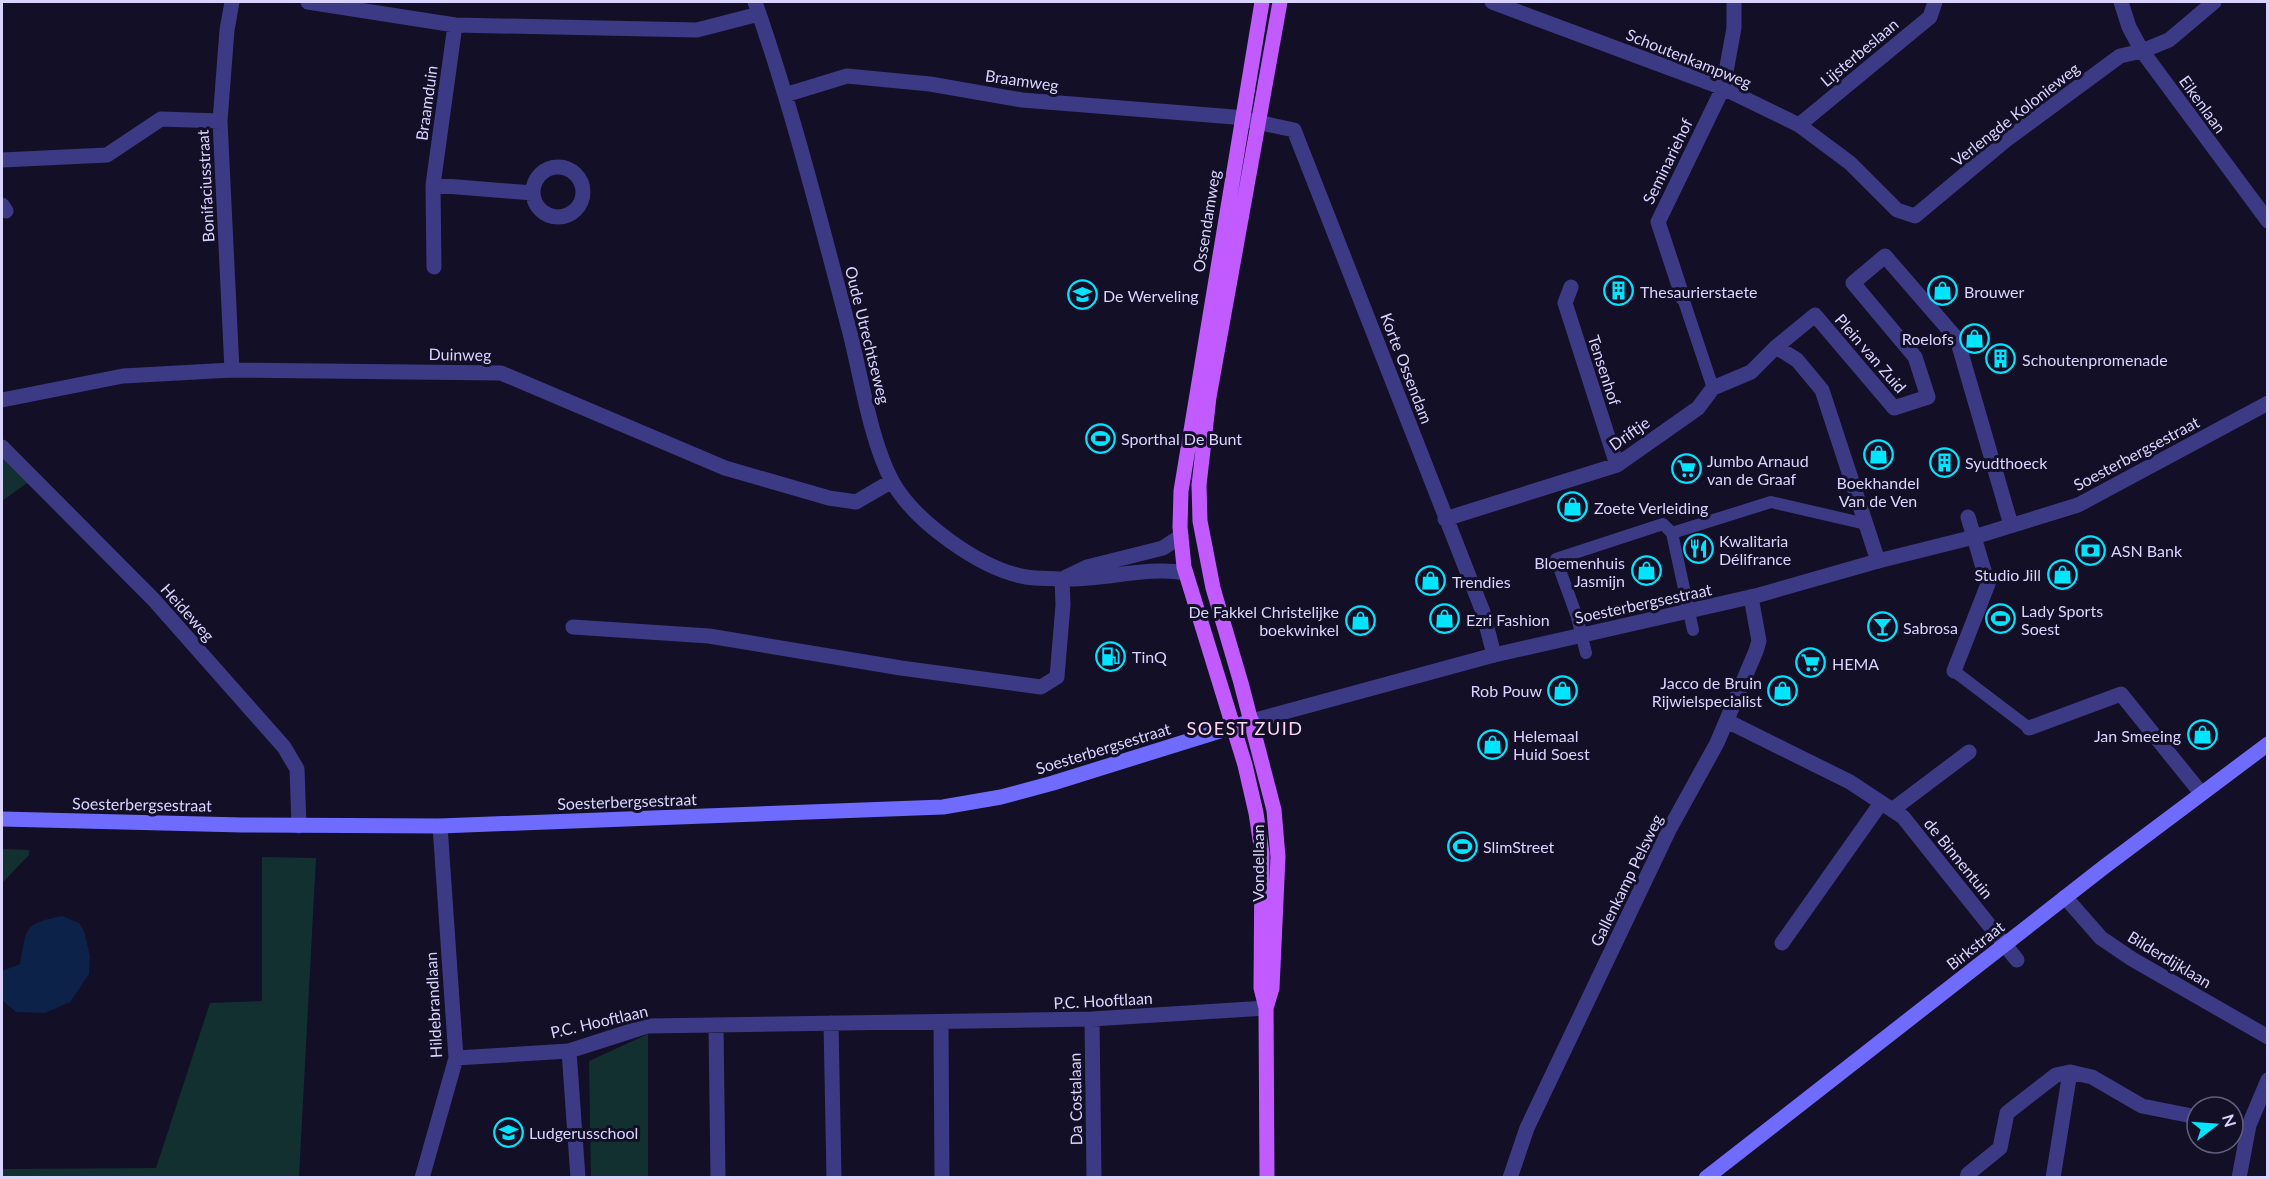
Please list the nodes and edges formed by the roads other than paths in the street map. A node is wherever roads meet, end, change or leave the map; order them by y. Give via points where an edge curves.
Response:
1 (232, 2) edge
2 (308, 2) edge
3 (1262, 2) edge
4 (1280, 2) edge
5 (1492, 2) edge
6 (1734, 2) edge
7 (1935, 2) edge
8 (2121, 2) edge
9 (2214, 2) edge
10 (757, 8) edge
11 (455, 25) junction
12 (2142, 51) junction
13 (1723, 88) junction
14 (784, 95) junction
15 (1241, 119) junction
16 (220, 121) junction
17 (1258, 122) junction
18 (1799, 125) junction
19 (2, 160) edge
20 (432, 185) junction
21 (533, 193) dead end
22 (1915, 216) joint
23 (2268, 221) edge
24 (434, 267) dead end
25 (1571, 287) dead end
26 (1683, 298) joint
27 (1776, 347) junction
28 (232, 370) junction
29 (1713, 388) junction
30 (2, 400) edge
31 (2268, 403) edge
32 (2, 447) edge
33 (1617, 465) junction
34 (892, 481) junction
35 (1968, 517) dead end
36 (1445, 519) junction
37 (1866, 524) junction
38 (2011, 525) junction
39 (1672, 534) junction
40 (1181, 536) junction
41 (1974, 537) junction
42 (1878, 561) junction
43 (1186, 573) junction
44 (1062, 579) junction
45 (1751, 597) junction
46 (1689, 612) junction
47 (573, 627) dead end
48 (1693, 630) dead end
49 (1582, 635) junction
50 (1586, 653) dead end
51 (1494, 655) junction
52 (1954, 671) joint
53 (1252, 721) junction
54 (1727, 721) junction
55 (1234, 726) junction
56 (2029, 728) joint
57 (2268, 744) edge
58 (1969, 752) dead end
59 (2201, 793) junction
60 (1886, 806) junction
61 (2, 819) edge
62 (299, 826) junction
63 (440, 826) junction
64 (2066, 897) junction
65 (1782, 943) dead end
66 (2005, 945) junction
67 (2018, 960) dead end
68 (1266, 1008) junction
69 (1092, 1019) junction
70 (831, 1023) junction
71 (942, 1023) junction
72 (716, 1025) junction
73 (2268, 1037) edge
74 (569, 1050) junction
75 (456, 1059) junction
76 (2070, 1072) junction
77 (2268, 1080) edge
78 (2185, 1114) edge
79 (2245, 1124) edge
80 (2249, 1125) junction
81 (422, 1178) edge
82 (578, 1178) edge
83 (718, 1178) edge
84 (834, 1178) edge
85 (942, 1178) edge
86 (1094, 1178) edge
87 (1268, 1178) edge
88 (1510, 1178) edge
89 (1706, 1178) edge
90 (1967, 1178) edge
91 (2053, 1178) edge
92 (2239, 1178) edge

1 - 16 street, Bonifaciusstraat via 226,30
2 - 11 street
3 - 15 main road, Ossendamweg
4 - 17 main road, Ossendamweg
5 - 13 street, Schoutenkampweg
6 - 13 street, Seminariehof via 1734,28
7 - 18 street, Lijsterbeslaan via 1930,16
8 - 12 street, Eikenlaan
9 - 12 street, Verlengde Kolonieweg via 2169,40
10 - 11 street via 697,30
10 - 14 street, Oude Utrechtseweg
11 - 20 street, Braamduin
12 - 22 street, Verlengde Kolonieweg via 2120,56 2006,140
12 - 23 street, Eikenlaan
13 - 18 street, Schoutenkampweg
13 - 26 street, Seminariehof via 1658,222
14 - 15 street, Braamweg via 847,76 930,84 1022,100
14 - 34 street, Oude Utrechtseweg via 876,441
15 - 17 street, Braamweg
15 - 40 main road, Ossendamweg via 1181,490
16 - 19 street via 161,119 107,155
16 - 28 street, Bonifaciusstraat
17 - 36 street, Korte Ossendam via 1294,130
17 - 53 main road, Ossendamweg via 1209,397 1199,485 1204,551
18 - 22 street, Schoutenkampweg via 1850,163 1897,210
20 - 21 street
20 - 24 street, Braamduin
25 - 33 street, Tensenhof via 1565,303
26 - 29 street, Seminariehof
27 - 29 street, Driftje via 1751,372
27 - 37 street via 1797,360 1822,390
27 - 38 street, Plein van Zuid via 1815,315 1894,408 1928,397 1914,357 1853,283 1885,256 1957,339
28 - 30 street, Duinweg via 123,376
28 - 34 street, Duinweg via 501,373 725,468 829,498 856,502
29 - 33 street, Driftje via 1698,408
31 - 38 street, Soesterbergsestraat via 2078,505
32 - 62 street, Heideweg via 154,600 284,747 297,769
33 - 36 street, Driftje
34 - 44 street, Oude Utrechtseweg via 917,514 994,567 1025,577
35 - 41 street
36 - 51 street, Korte Ossendam via 1483,612
37 - 39 street via 1771,502
37 - 42 street
38 - 41 street, Soesterbergsestraat
39 - 46 street
39 - 49 street via 1663,524 1556,560
40 - 43 main road, Ossendamweg
40 - 44 street, Oude Utrechtseweg via 1163,548 1087,567
41 - 42 street, Soesterbergsestraat
41 - 52 street via 1988,584
42 - 45 street, Soesterbergsestraat
43 - 44 street, Oude Utrechtseweg via 1165,569
43 - 55 main road, Ossendamweg
44 - 47 street via 1064,605 1057,677 1041,687 709,636
45 - 46 street, Soesterbergsestraat
45 - 54 street, Gallenkamp Pelsweg via 1758,646
46 - 48 street
46 - 49 street, Soesterbergsestraat
49 - 50 street
49 - 51 street, Soesterbergsestraat
51 - 53 street, Soesterbergsestraat
52 - 56 street
53 - 55 main road, Soesterbergsestraat
53 - 68 main road, Vondellaan via 1274,810 1278,857 1272,988
54 - 60 street, de Binnentuin via 1850,782
54 - 88 street, Gallenkamp Pelsweg via 1669,830 1542,1096
55 - 63 main road, Soesterbergsestraat via 1043,786 944,807
55 - 68 main road, Vondellaan via 1257,813 1262,853 1261,988
56 - 59 street via 2121,694
57 - 59 main road, Birkstraat
58 - 60 street
59 - 64 main road, Birkstraat
60 - 65 street
60 - 66 street, de Binnentuin via 1903,818
61 - 62 main road, Soesterbergsestraat
62 - 63 main road, Soesterbergsestraat
63 - 75 street, Hildebrandlaan
64 - 66 main road, Birkstraat
64 - 73 street, Bilderdijklaan via 2101,938
66 - 67 street, de Binnentuin
66 - 89 main road, Birkstraat
68 - 69 street, P.C. Hooftlaan
68 - 87 main road, Vondellaan
69 - 71 street, P.C. Hooftlaan
69 - 86 street, Da Costalaan
70 - 71 street, P.C. Hooftlaan
70 - 72 street, P.C. Hooftlaan
70 - 84 street
71 - 85 street
72 - 74 street, P.C. Hooftlaan via 647,1026
72 - 83 street
74 - 75 street, P.C. Hooftlaan
74 - 82 street
75 - 81 street, Hildebrandlaan
76 - 78 street via 2092,1077 2142,1106
76 - 90 street via 2056,1075 2007,1113 2000,1148
76 - 91 street
77 - 80 street
79 - 80 street
80 - 92 street

